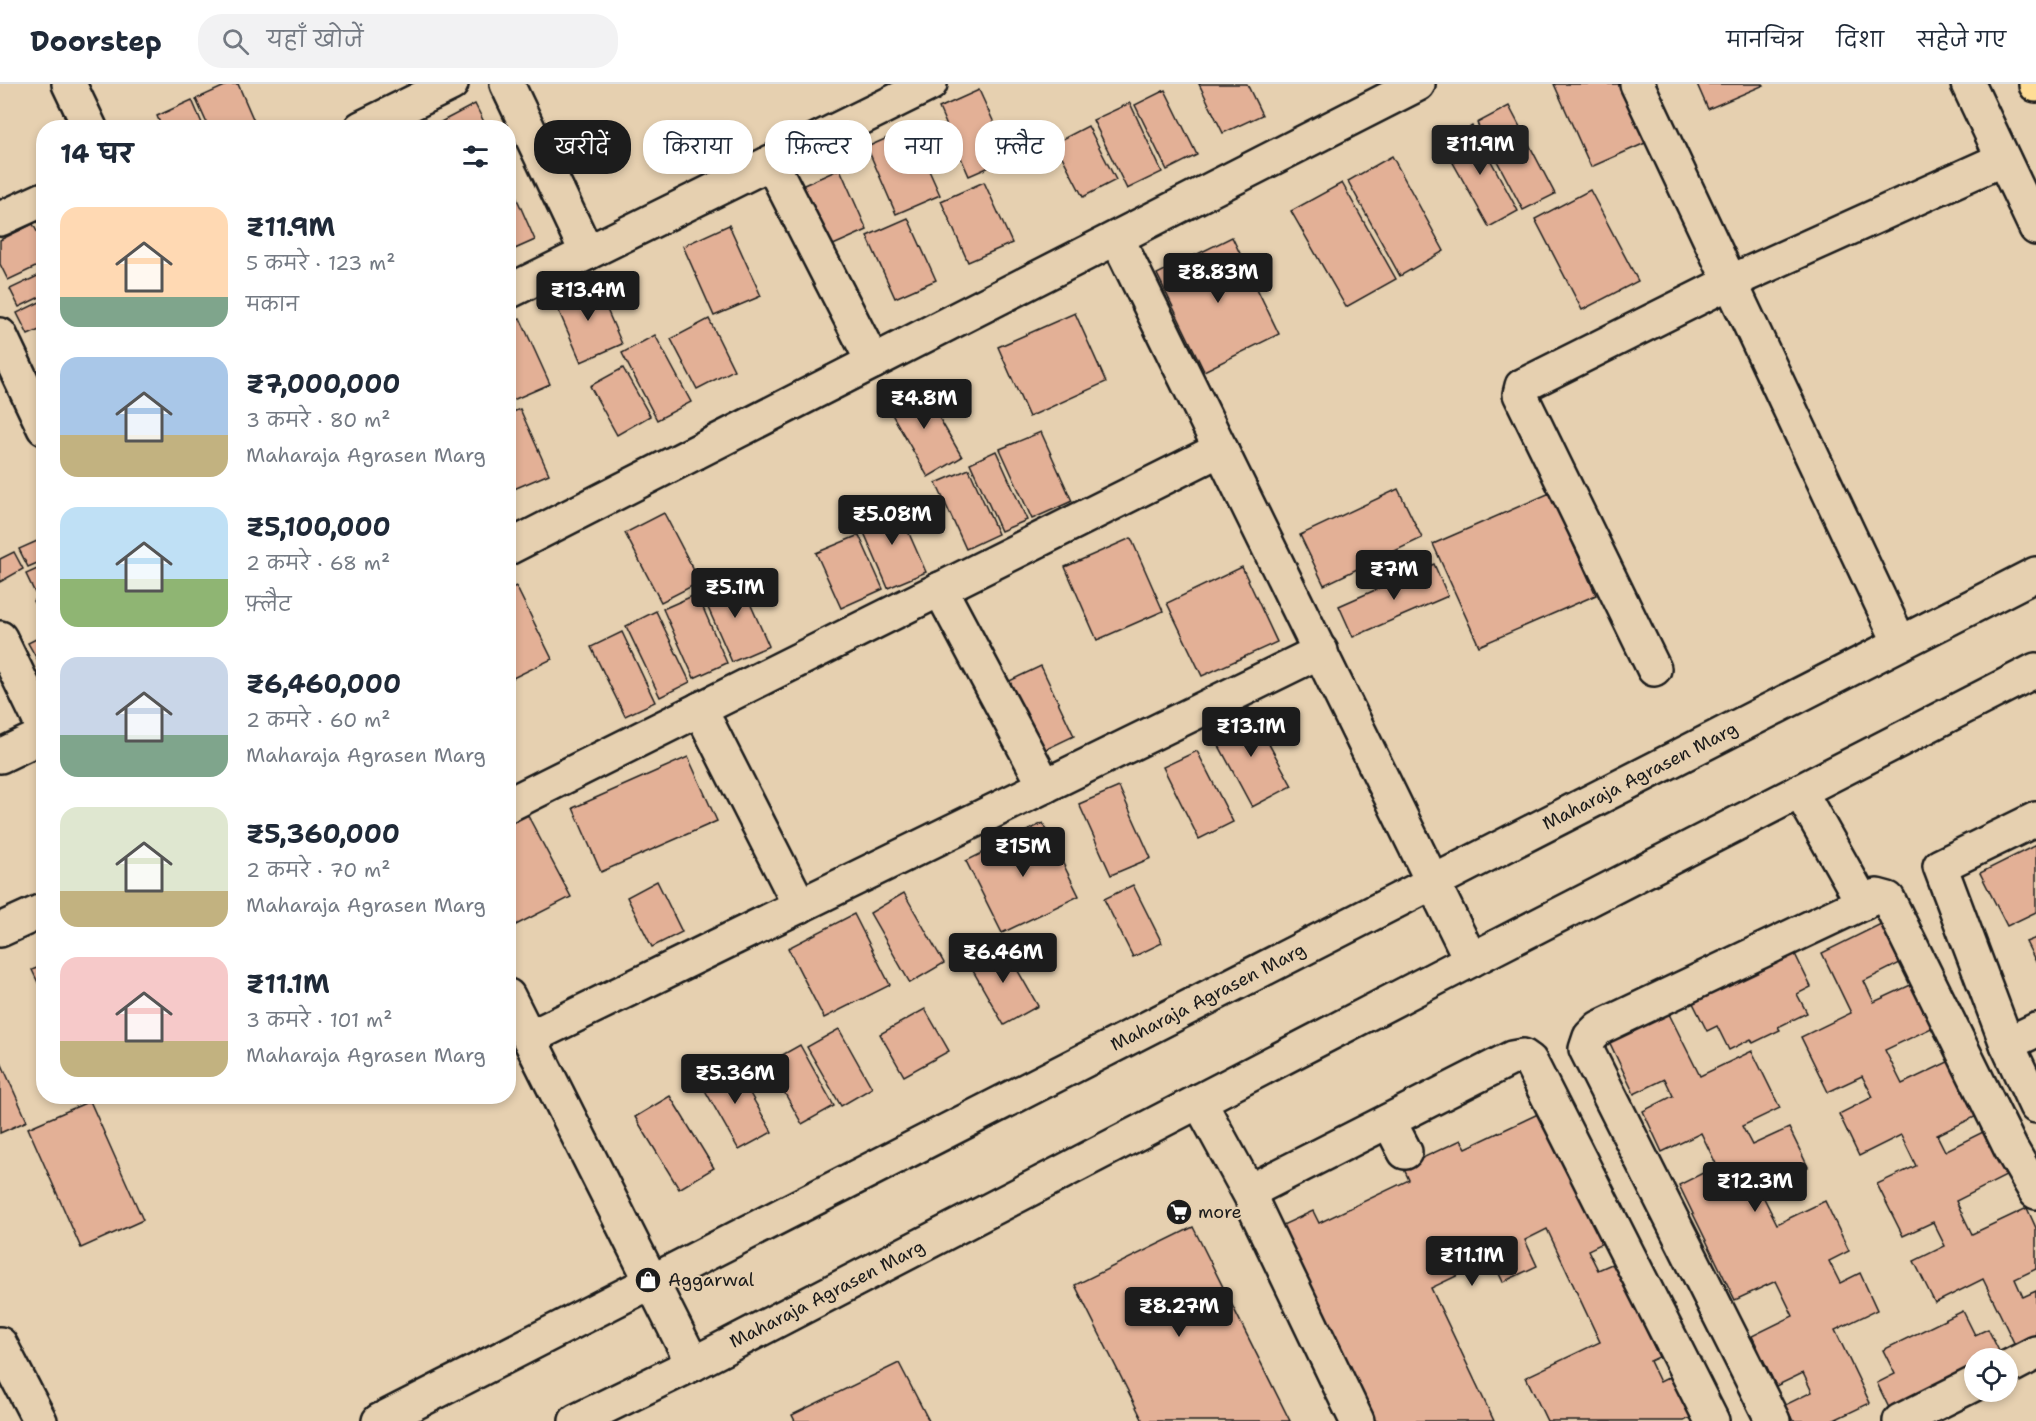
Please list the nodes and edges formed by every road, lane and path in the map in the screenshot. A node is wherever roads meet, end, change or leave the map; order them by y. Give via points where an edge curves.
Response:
1 (69, 84) edge
2 (451, 84) edge
3 (507, 84) edge
4 (1419, 84) edge
5 (1637, 84) edge
6 (1968, 84) edge
7 (918, 87) edge
8 (1364, 96) edge
9 (86, 120) edge
10 (377, 120) edge
11 (853, 120) edge
12 (2003, 159) junction
13 (765, 165) edge
14 (777, 174) edge
15 (36, 202) edge
16 (0, 219) edge
17 (2036, 228) edge
18 (1117, 238) junction
19 (587, 253) junction
20 (1730, 282) junction
21 (516, 288) edge
22 (0, 335) edge
23 (873, 363) junction
24 (36, 411) edge
25 (1221, 448) junction
26 (516, 544) edge
27 (2036, 574) edge
28 (940, 589) junction
29 (0, 638) edge
30 (1900, 643) junction
31 (1321, 651) junction
32 (1654, 669) dead end
33 (2036, 670) edge
34 (700, 709) junction
35 (36, 712) edge
36 (36, 739) edge
37 (0, 756) edge
38 (1045, 786) junction
39 (1800, 791) junction
40 (516, 801) edge
41 (2036, 819) edge
42 (1434, 882) junction
43 (1863, 903) junction
44 (800, 906) junction
45 (36, 914) edge
46 (0, 930) edge
47 (1471, 960) junction
48 (516, 1012) edge
49 (2036, 1030) edge
50 (529, 1038) junction
51 (2007, 1044) junction
52 (1199, 1101) junction
53 (2036, 1106) edge
54 (1389, 1121) junction
55 (1405, 1152) dead end
56 (2036, 1192) edge
57 (1252, 1198) junction
58 (651, 1282) junction
59 (0, 1344) edge
60 (2036, 1353) edge
61 (2018, 1362) edge
62 (693, 1364) junction
63 (1964, 1389) edge
64 (40, 1421) edge
65 (379, 1421) edge
66 (576, 1421) edge
67 (1358, 1421) edge
68 (1712, 1421) edge
69 (1773, 1421) edge
70 (1900, 1421) edge

1 - 9 street
2 - 10 street
3 - 19 street
4 - 8 street
5 - 20 street
6 - 12 street
7 - 11 street
8 - 18 street
12 - 17 street
12 - 20 street
13 - 19 street
14 - 23 street
15 - 16 street
18 - 23 street
18 - 25 street
19 - 21 street
20 - 30 street
20 - 32 street via 1520,390
22 - 24 street
23 - 26 street
25 - 28 street
25 - 31 street
27 - 30 street, Maharaja Agrasen Marg
28 - 34 street
28 - 38 street
29 - 35 street
30 - 42 street, Maharaja Agrasen Marg
31 - 38 street
31 - 42 street
33 - 39 street, Maharaja Agrasen Marg
34 - 40 street
34 - 44 street
36 - 37 street
38 - 44 street
39 - 43 street
39 - 47 street, Maharaja Agrasen Marg
41 - 51 street via 1940,866
42 - 47 street
42 - 58 street, Maharaja Agrasen Marg
43 - 56 street via 1877,896 1888,899
43 - 69 street via 1599,1028 1586,1049
44 - 50 street
45 - 46 street
47 - 52 street, Maharaja Agrasen Marg
48 - 50 street
49 - 51 street
50 - 58 street
51 - 53 street
52 - 57 street
52 - 62 street, Maharaja Agrasen Marg
54 - 55 street
54 - 57 street via 1258,1187
54 - 68 street via 1512,1058 1523,1056 1530,1061
57 - 67 street
58 - 62 street
58 - 65 street, Maharaja Agrasen Marg
59 - 64 street
60 - 61 street
62 - 66 street, Maharaja Agrasen Marg
63 - 70 street

